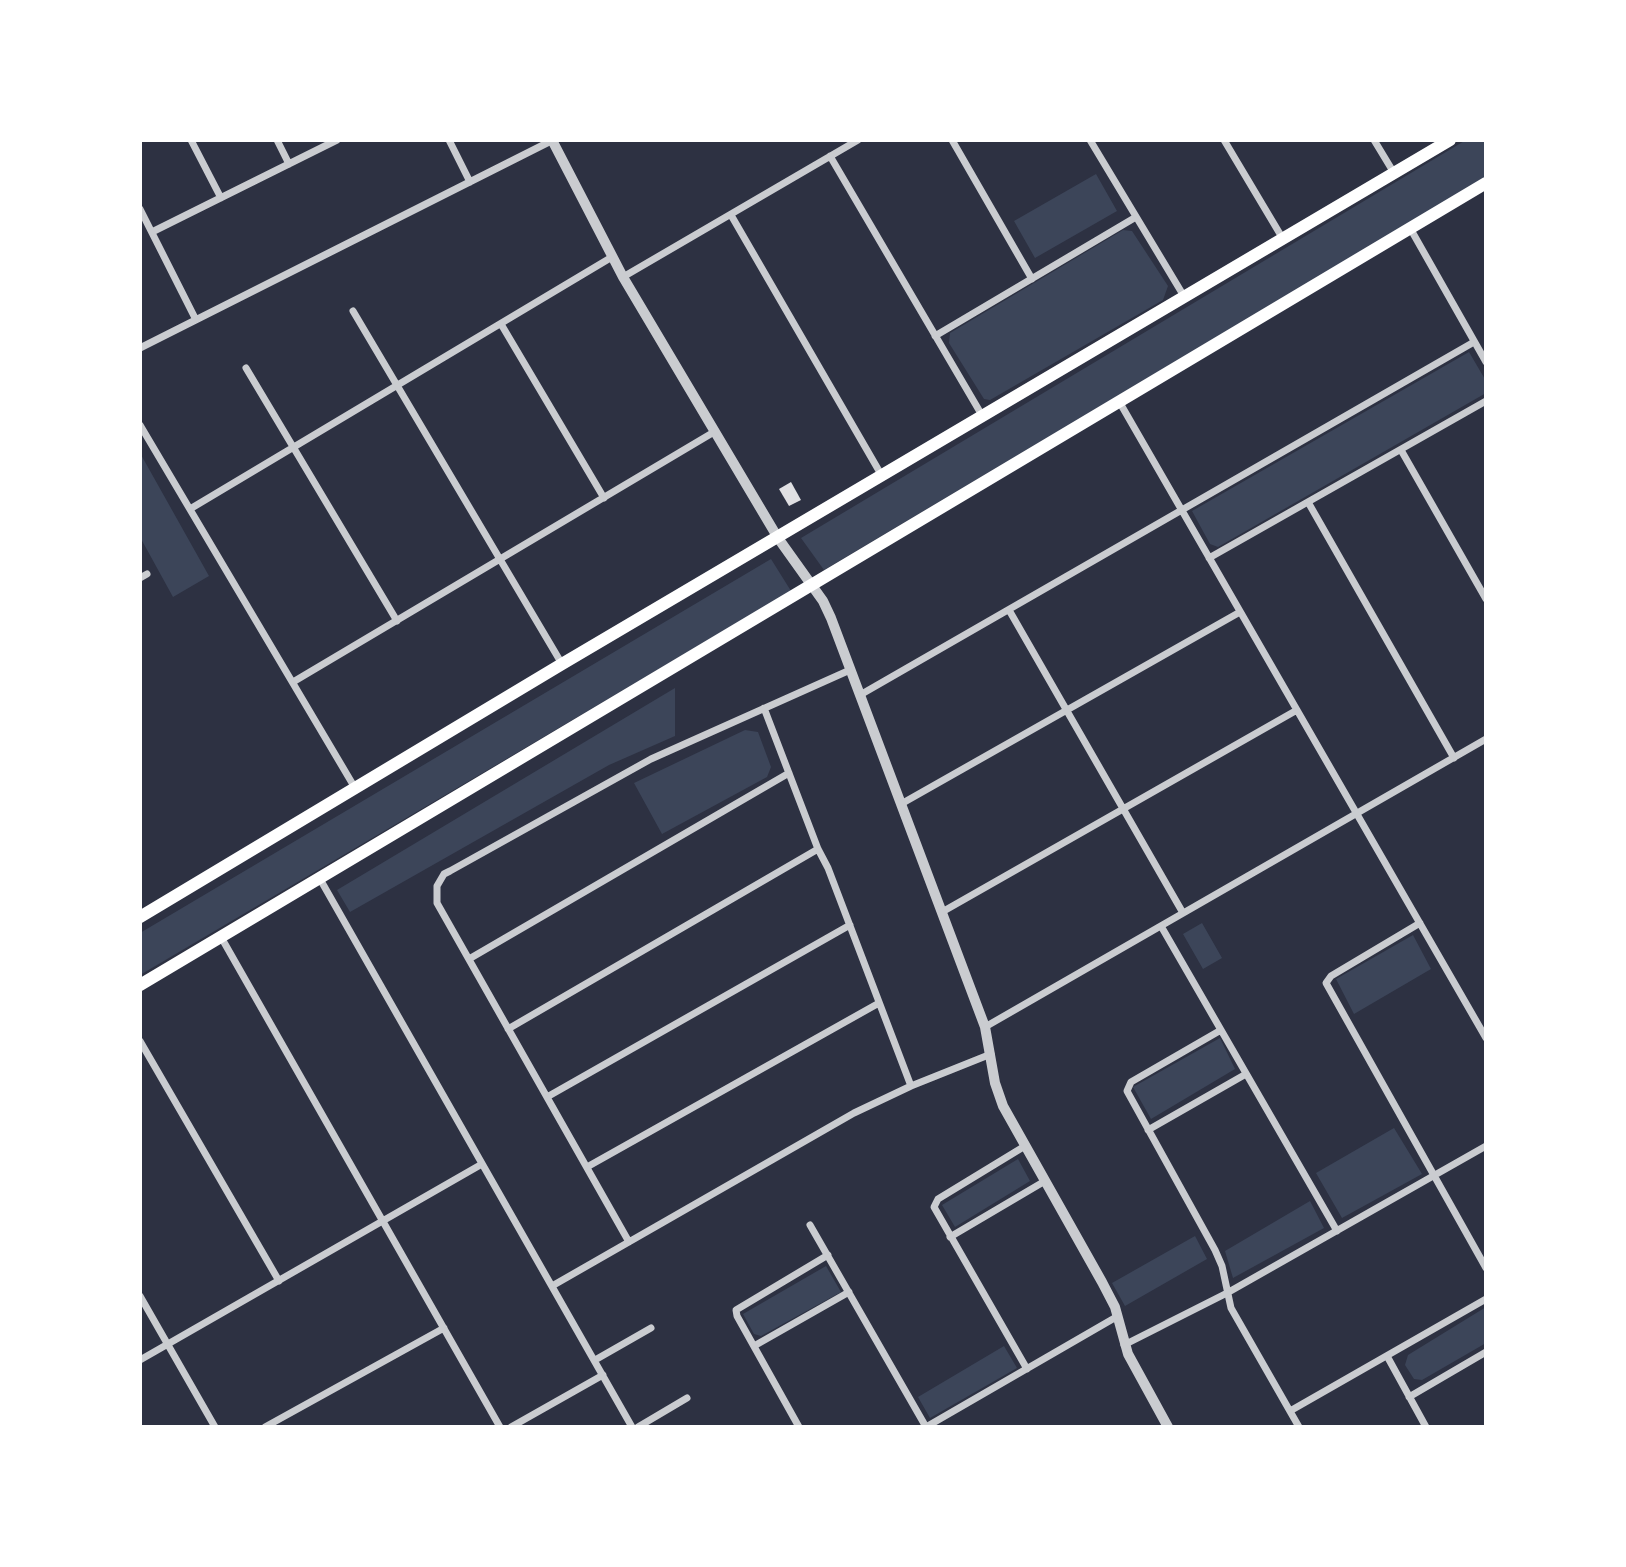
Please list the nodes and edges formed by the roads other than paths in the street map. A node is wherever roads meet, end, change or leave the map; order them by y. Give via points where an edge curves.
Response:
1 (191, 140) edge
2 (277, 140) edge
3 (337, 140) edge
4 (449, 140) edge
5 (552, 140) edge
6 (858, 140) edge
7 (952, 140) edge
8 (1090, 140) edge
9 (1224, 140) edge
10 (1374, 140) edge
11 (1450, 140) edge
12 (830, 156) junction
13 (289, 164) junction
14 (1395, 174) junction
15 (470, 182) junction
16 (1486, 183) edge
17 (221, 198) junction
18 (140, 209) edge
19 (731, 215) junction
20 (1136, 217) junction
21 (1410, 228) junction
22 (152, 232) junction
23 (1283, 240) junction
24 (612, 257) junction
25 (623, 277) junction
26 (1032, 279) junction
27 (1185, 298) junction
28 (353, 311) dead end
29 (196, 320) junction
30 (501, 324) junction
31 (935, 336) junction
32 (1474, 342) junction
33 (140, 348) edge
34 (1486, 362) edge
35 (246, 368) dead end
36 (397, 386) junction
37 (1486, 401) edge
38 (1120, 403) junction
39 (983, 417) junction
40 (140, 425) edge
41 (714, 432) junction
42 (293, 447) junction
43 (1401, 450) junction
44 (882, 476) junction
45 (604, 498) junction
46 (1308, 502) junction
47 (190, 509) junction
48 (1182, 510) junction
49 (778, 538) junction
50 (1209, 558) junction
51 (499, 560) junction
52 (812, 586) junction
53 (1486, 599) edge
54 (1009, 610) junction
55 (1240, 612) junction
56 (397, 621) junction
57 (562, 664) junction
58 (850, 670) junction
59 (293, 682) junction
60 (860, 695) junction
61 (764, 708) junction
62 (1067, 710) junction
63 (1297, 710) junction
64 (1486, 739) edge
65 (1454, 758) junction
66 (789, 774) junction
67 (355, 788) junction
68 (901, 804) junction
69 (1123, 808) junction
70 (1357, 814) junction
71 (818, 849) junction
72 (320, 879) junction
73 (942, 912) junction
74 (1183, 913) junction
75 (140, 917) edge
76 (1420, 923) junction
77 (850, 925) junction
78 (1161, 926) junction
79 (221, 937) junction
80 (469, 959) junction
81 (140, 985) edge
82 (880, 1003) junction
83 (985, 1027) junction
84 (508, 1029) junction
85 (1221, 1030) junction
86 (1486, 1038) edge
87 (140, 1041) edge
88 (991, 1054) junction
89 (1247, 1074) junction
90 (911, 1086) junction
91 (547, 1097) junction
92 (1148, 1130) junction
93 (1025, 1146) junction
94 (1486, 1146) edge
95 (482, 1164) junction
96 (587, 1167) junction
97 (1434, 1176) junction
98 (1045, 1181) junction
99 (383, 1221) junction
100 (810, 1224) dead end
101 (1337, 1231) junction
102 (950, 1237) junction
103 (629, 1242) junction
104 (828, 1255) junction
105 (1486, 1268) edge
106 (279, 1281) junction
107 (552, 1286) junction
108 (849, 1292) junction
109 (1227, 1293) junction
110 (140, 1296) edge
111 (1486, 1300) edge
112 (1118, 1316) junction
113 (444, 1328) junction
114 (651, 1328) dead end
115 (168, 1345) junction
116 (1124, 1345) junction
117 (754, 1346) junction
118 (1486, 1352) edge
119 (1387, 1356) junction
120 (140, 1360) edge
121 (595, 1360) junction
122 (1027, 1369) junction
123 (603, 1375) junction
124 (1409, 1397) junction
125 (687, 1398) dead end
126 (1290, 1411) junction
127 (215, 1427) edge
128 (265, 1427) edge
129 (500, 1427) edge
130 (511, 1427) edge
131 (632, 1427) edge
132 (638, 1427) edge
133 (799, 1427) edge
134 (926, 1427) edge
135 (1168, 1427) edge
136 (1299, 1427) edge
137 (1426, 1427) edge

1 - 17 street
2 - 13 street
3 - 13 street
4 - 15 street
5 - 15 street
5 - 24 street
6 - 12 street
7 - 26 street
8 - 20 street
9 - 23 street
10 - 14 street
11 - 14 main road
12 - 19 street
12 - 31 street
13 - 17 street
14 - 23 main road
15 - 29 street
16 - 21 main road
17 - 22 street
18 - 22 street
19 - 25 street
19 - 44 street
20 - 26 street
20 - 27 street
21 - 32 street
21 - 38 main road
22 - 29 street
23 - 27 main road
24 - 25 street
24 - 30 street
25 - 41 street
26 - 31 street
27 - 39 main road
28 - 36 street
29 - 33 street
30 - 36 street
30 - 45 street
31 - 39 street
32 - 34 street
32 - 48 street
35 - 42 street
36 - 42 street
36 - 51 street
37 - 43 street
38 - 48 street
38 - 52 main road
39 - 44 main road
40 - 47 street
41 - 45 street
41 - 49 street
42 - 47 street
42 - 56 street
43 - 46 street
43 - 53 street
44 - 49 main road
45 - 51 street
46 - 50 street
46 - 65 street
47 - 59 street
48 - 50 street
48 - 54 street
49 - 52 street
49 - 57 main road
50 - 55 street
51 - 56 street
51 - 57 street
52 - 58 street via 831,618
52 - 72 main road
54 - 60 street
54 - 62 street
55 - 62 street
55 - 63 street
56 - 59 street
57 - 67 main road
58 - 60 street
58 - 61 street
59 - 67 street
60 - 68 street
61 - 66 street
61 - 80 street via 627,771 444,874 436,886 437,903
62 - 68 street
62 - 69 street
63 - 69 street
63 - 70 street
64 - 65 street
65 - 70 street
66 - 71 street
66 - 80 street
67 - 75 main road
68 - 73 street
69 - 73 street
69 - 74 street
70 - 74 street
70 - 76 street
71 - 77 street
71 - 84 street
72 - 79 main road
72 - 95 street
73 - 83 street
74 - 78 street
76 - 86 street
76 - 97 street via 1327,980
77 - 82 street
77 - 91 street
78 - 83 street
78 - 85 street
79 - 81 main road
79 - 99 street
80 - 84 street
82 - 90 street
82 - 96 street
83 - 88 street
84 - 91 street
85 - 89 street
85 - 92 street via 1127,1087
87 - 106 street
88 - 90 street
88 - 93 street via 999,1095
89 - 92 street
89 - 101 street
90 - 103 street via 804,1141
91 - 96 street
92 - 109 street via 1215,1250
93 - 98 street
93 - 102 street via 938,1199 935,1210
94 - 97 street
95 - 99 street
95 - 107 street
96 - 103 street
97 - 101 street
97 - 105 street
98 - 102 street
98 - 112 street
99 - 106 street
99 - 113 street
100 - 104 street
101 - 109 street
102 - 122 street
103 - 107 street
104 - 108 street
104 - 117 street via 736,1310
106 - 115 street
107 - 121 street
108 - 117 street
108 - 134 street
109 - 116 street
109 - 126 street via 1234,1314
110 - 115 street
111 - 119 street
112 - 116 street
112 - 122 street
113 - 128 street
113 - 129 street
114 - 121 street
115 - 120 street
115 - 127 street
116 - 135 street
117 - 133 street
118 - 124 street
119 - 124 street
119 - 126 street
121 - 123 street
122 - 134 street
123 - 130 street
123 - 131 street
124 - 137 street
125 - 132 street
126 - 136 street

